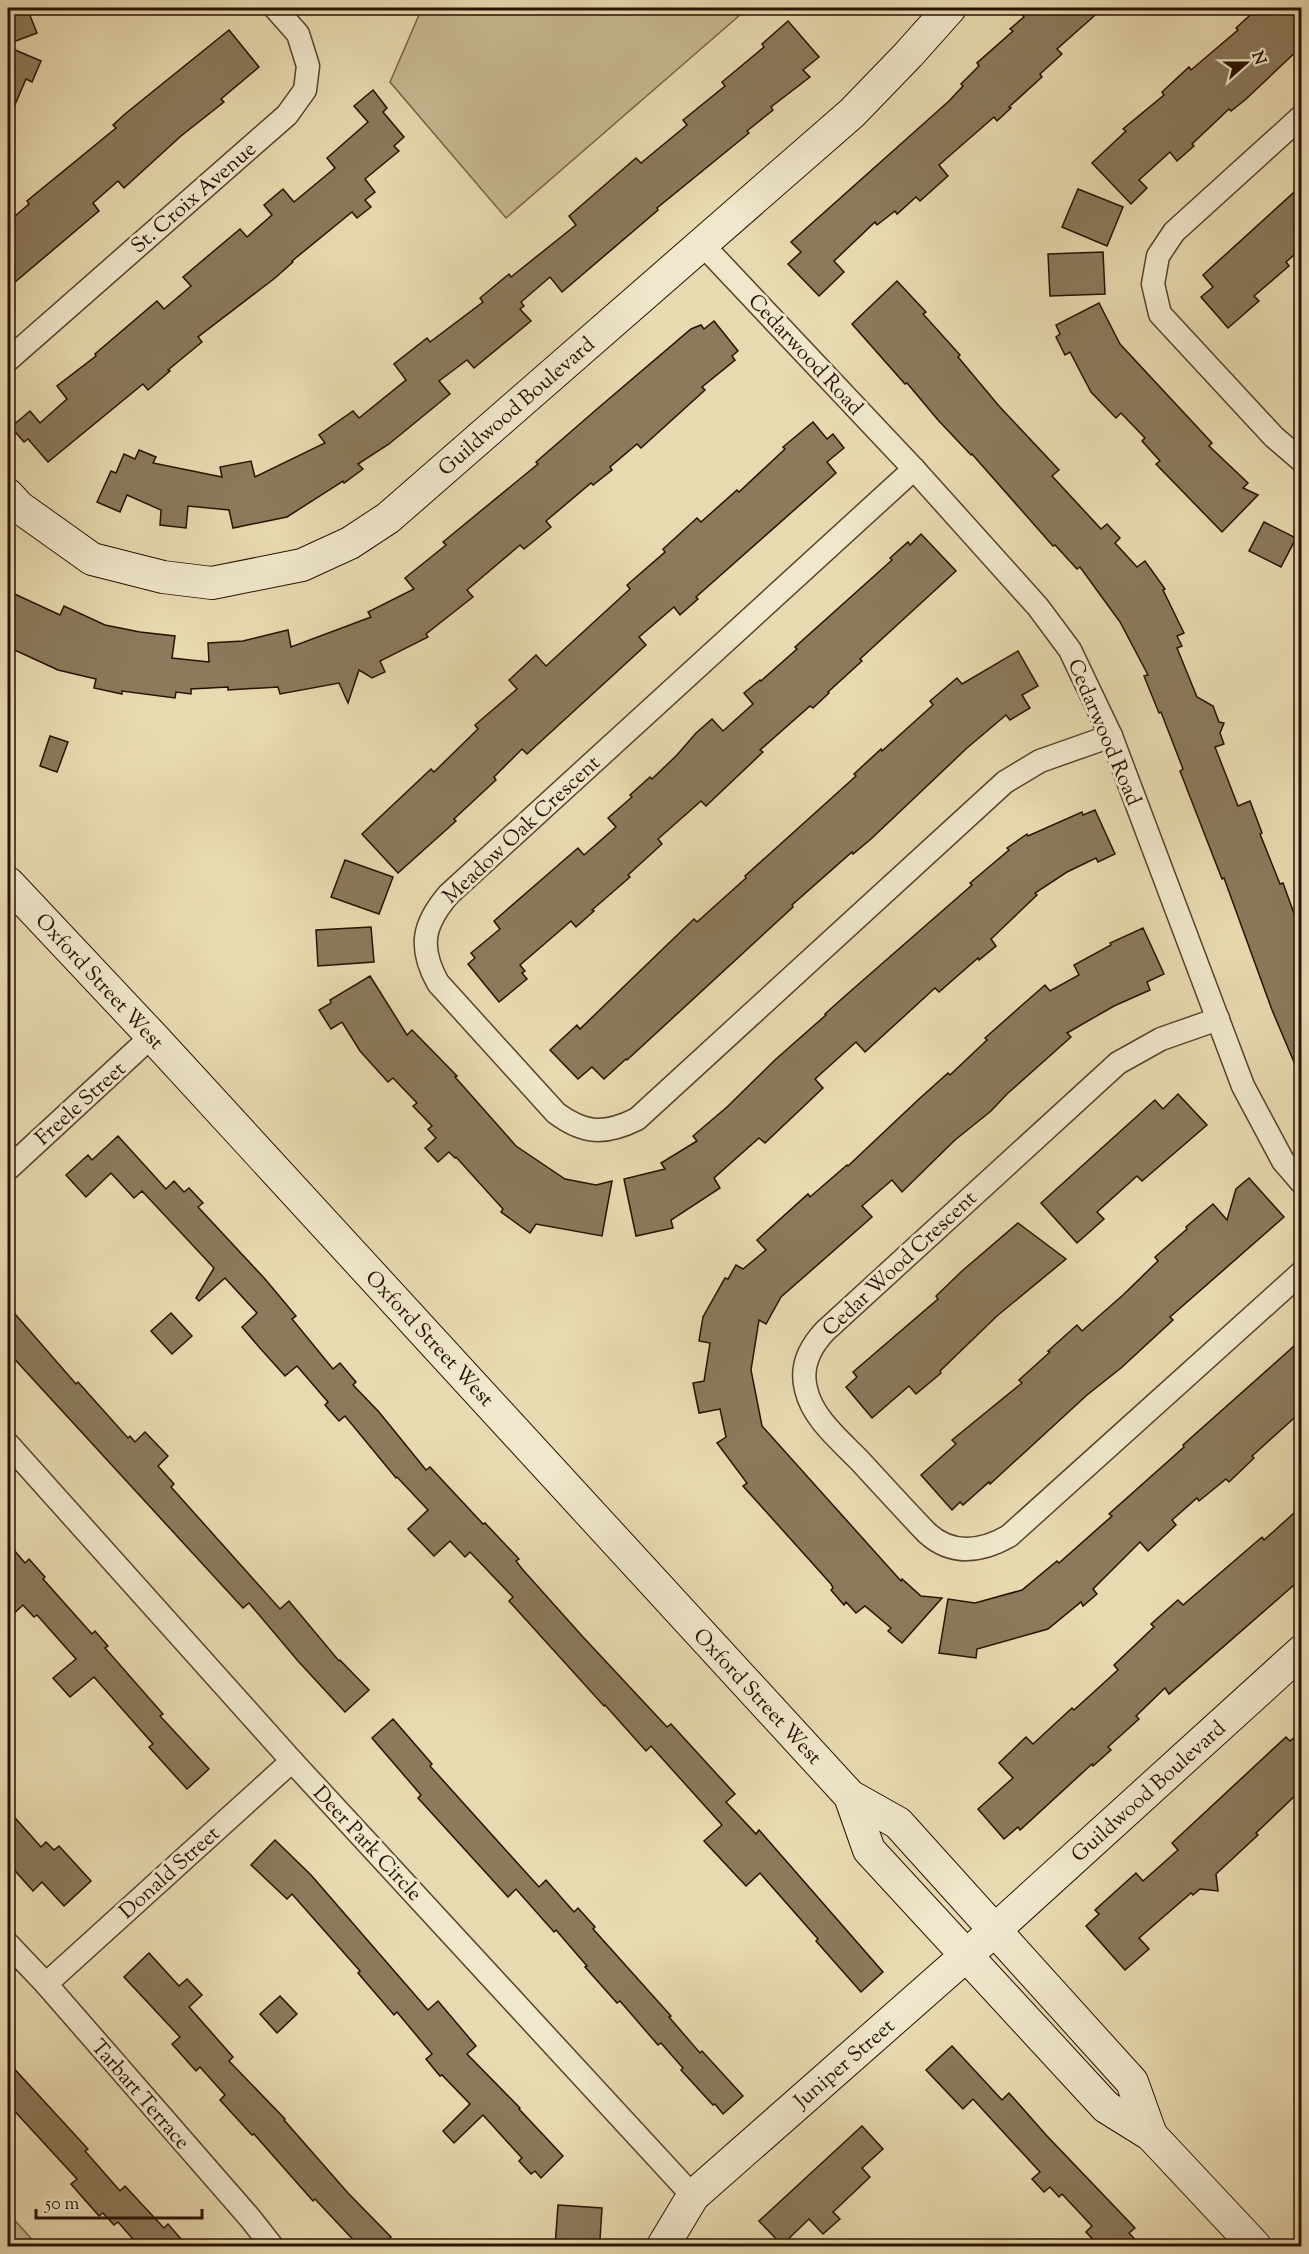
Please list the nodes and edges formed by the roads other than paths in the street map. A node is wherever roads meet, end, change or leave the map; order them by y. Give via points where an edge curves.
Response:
1 (275, 8) edge
2 (950, 8) edge
3 (1302, 116) edge
4 (702, 244) junction
5 (8, 360) edge
6 (1302, 461) edge
7 (914, 469) junction
8 (8, 495) edge
9 (1111, 736) junction
10 (8, 883) edge
11 (1218, 1019) junction
12 (152, 1036) junction
13 (8, 1169) edge
14 (1302, 1183) edge
15 (1302, 1272) edge
16 (8, 1444) edge
17 (1302, 1651) edge
18 (292, 1761) junction
19 (850, 1796) junction
20 (995, 1930) junction
21 (8, 1944) edge
22 (966, 1956) junction
23 (46, 1984) junction
24 (1151, 2135) junction
25 (693, 2196) junction
26 (272, 2247) edge
27 (663, 2247) edge
28 (1255, 2247) edge

1 - 5 street, St. Croix Avenue via 298,34 308,66 304,90 286,115
2 - 4 main road, Guildwood Boulevard via 852,113
3 - 6 street via 1174,232 1158,256 1153,284 1160,314
4 - 7 street, Cedarwood Road
4 - 8 main road, Guildwood Boulevard via 388,518 350,543 302,565 212,583 163,577 92,559
7 - 9 street, Cedarwood Road via 1038,607 1070,650
7 - 9 street, Meadow Oak Crescent via 449,894 432,916 425,939 431,970 438,983 556,1113 594,1131 622,1127 637,1119 1005,782 1040,761
9 - 11 street, Cedarwood Road
10 - 12 main road, Oxford Street West
11 - 14 street, Cedarwood Road via 1243,1086 1283,1161
11 - 15 street, Cedar Wood Crescent via 1161,1039 1118,1063 1062,1113 825,1331 807,1359 806,1389 818,1416 927,1533 945,1546 982,1548 1009,1536
12 - 13 street, Freele Street
12 - 19 main road, Oxford Street West
16 - 18 street, Deer Park Circle
17 - 20 main road, Guildwood Boulevard
18 - 23 street, Donald Street
18 - 25 street, Deer Park Circle
19 - 20 main road, Oxford Street West via 897,1823
19 - 22 main road, Oxford Street West via 869,1850
20 - 22 main road, Juniper Street
20 - 24 main road, Oxford Street West via 1132,2082
21 - 23 street, Tarbart Terrace
22 - 24 main road, Oxford Street West via 1106,2107
22 - 25 main road, Juniper Street
23 - 26 street, Tarbart Terrace
24 - 28 main road, Oxford Street West
25 - 27 main road

